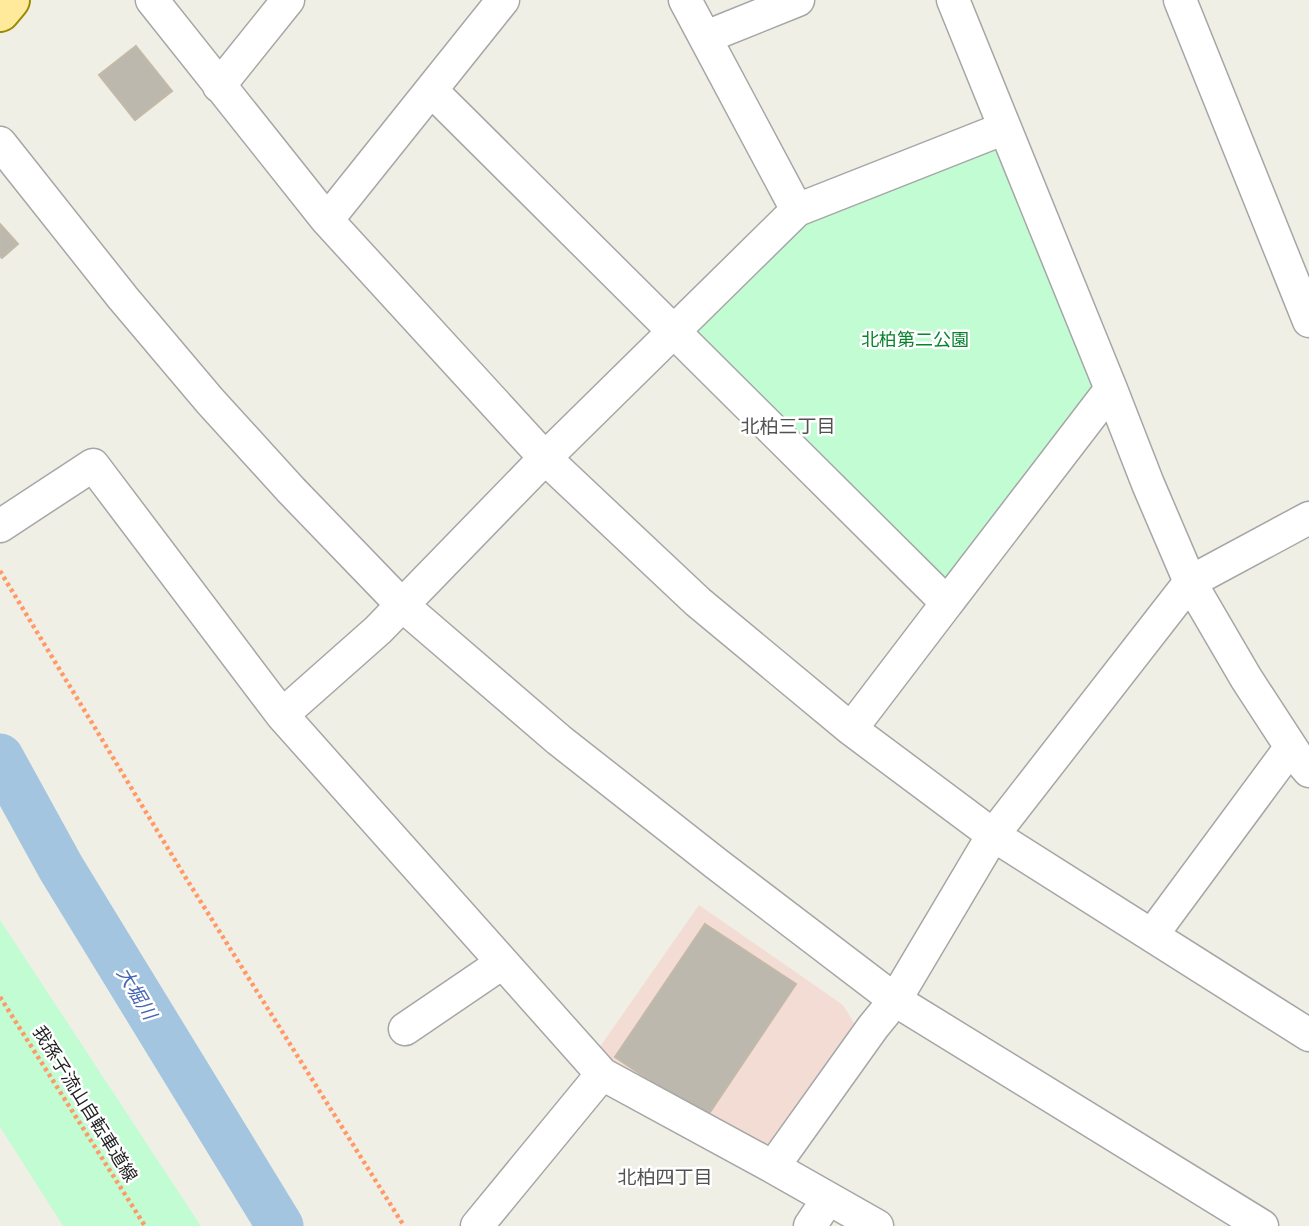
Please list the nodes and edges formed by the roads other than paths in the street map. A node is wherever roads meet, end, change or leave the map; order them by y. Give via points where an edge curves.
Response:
1 (10, 0) edge
2 (152, 0) edge
3 (288, 0) edge
4 (503, 0) edge
5 (685, 0) edge
6 (798, 0) edge
7 (953, 0) edge
8 (1180, 0) edge
9 (0, 12) edge
10 (706, 37) junction
11 (219, 86) junction
12 (431, 90) junction
13 (1005, 128) junction
14 (0, 143) edge
15 (797, 210) junction
16 (327, 220) junction
17 (1309, 321) edge
18 (674, 331) junction
19 (1111, 389) junction
20 (545, 458) junction
21 (1309, 518) edge
22 (0, 526) edge
23 (1190, 582) junction
24 (947, 603) junction
25 (402, 605) junction
26 (282, 715) junction
27 (851, 729) junction
28 (1300, 759) edge
29 (993, 835) junction
30 (1152, 935) junction
31 (502, 963) junction
32 (895, 1000) junction
33 (405, 1029) dead end
34 (1309, 1035) edge
35 (602, 1074) junction
36 (773, 1167) junction
37 (828, 1199) junction
38 (477, 1226) edge
39 (810, 1226) edge
40 (877, 1226) edge
41 (1262, 1226) edge

1 - 9 main road
2 - 11 street
3 - 11 street
4 - 12 street
5 - 10 street
6 - 10 street
7 - 13 street
8 - 17 street
10 - 15 street
11 - 16 street
12 - 16 street
12 - 18 street
13 - 15 street
13 - 19 street
14 - 25 street via 210,401
15 - 18 street
16 - 20 street
18 - 20 street
18 - 24 street
19 - 23 street
19 - 24 street
20 - 25 street
20 - 27 street via 698,602
21 - 23 street
22 - 26 street via 93,466
23 - 28 street
23 - 29 street
24 - 27 street
25 - 26 street
25 - 32 street via 559,740
26 - 31 street
27 - 29 street
28 - 30 street
29 - 30 street
29 - 32 street
30 - 34 street
31 - 33 street
31 - 35 street
32 - 36 street
32 - 41 street
35 - 36 street
35 - 38 street
36 - 37 street
37 - 39 street
37 - 40 street

